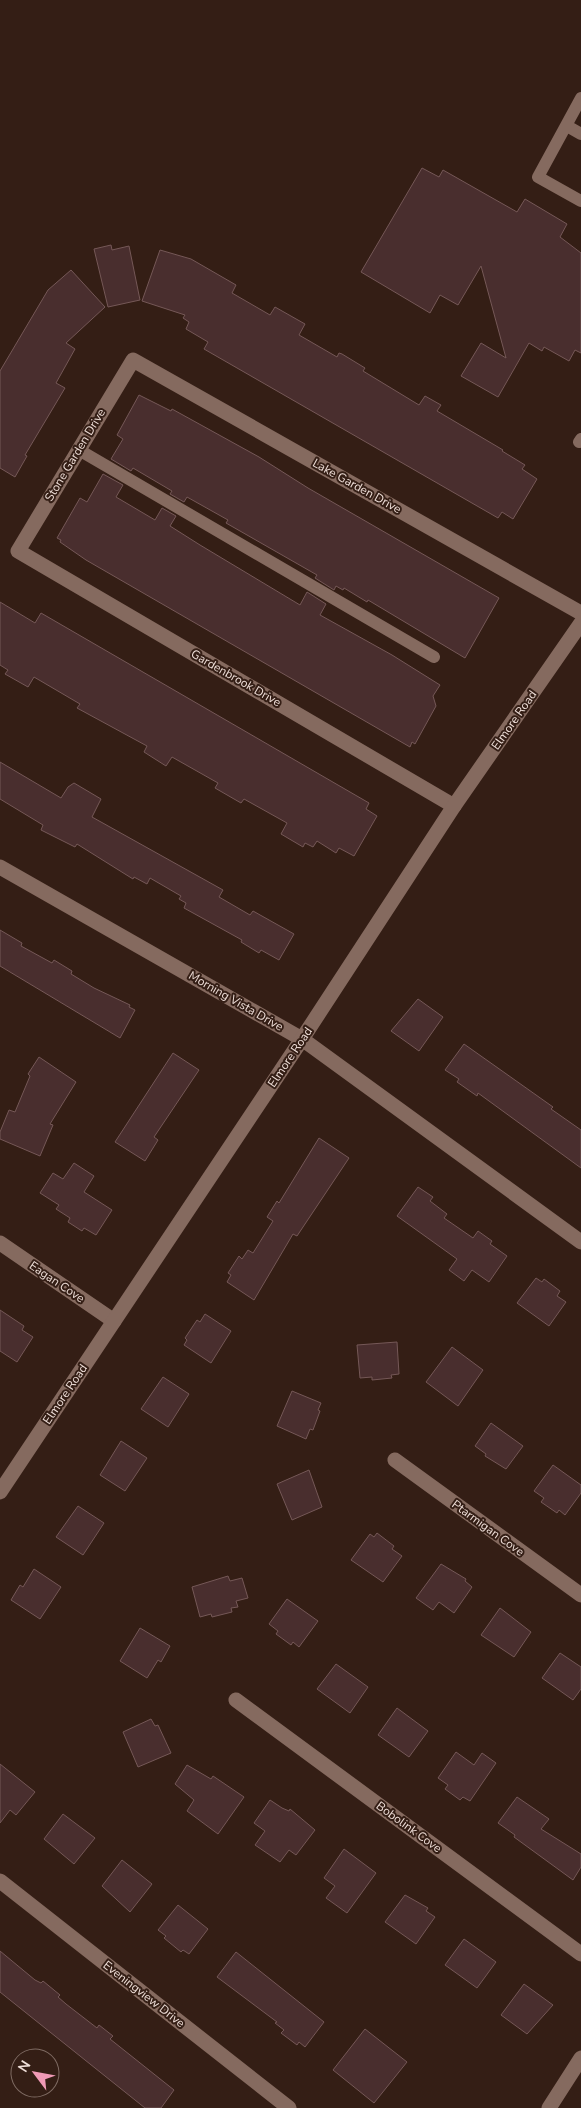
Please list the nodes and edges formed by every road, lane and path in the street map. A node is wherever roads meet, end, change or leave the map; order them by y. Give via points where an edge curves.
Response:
1 (581, 98) edge
2 (566, 126) junction
3 (581, 134) edge
4 (581, 201) edge
5 (133, 360) joint
6 (79, 450) junction
7 (18, 551) joint
8 (581, 613) edge
9 (581, 623) edge
10 (434, 657) dead end
11 (454, 806) junction
12 (0, 867) edge
13 (302, 1039) junction
14 (0, 1242) edge
15 (581, 1242) edge
16 (114, 1321) junction
17 (395, 1460) dead end
18 (0, 1492) edge
19 (581, 1595) edge
20 (236, 1700) dead end
21 (0, 1881) edge
22 (581, 1954) edge
23 (581, 2058) edge
24 (289, 2108) edge
25 (549, 2108) edge

1 - 2 lane
2 - 3 lane
2 - 4 lane via 538,177
5 - 6 street, Stone Garden Drive
5 - 8 street, Lake Garden Drive
6 - 7 street, Stone Garden Drive
6 - 10 lane
7 - 11 street, Gardenbrook Drive
9 - 11 street, Elmore Road
11 - 13 street, Elmore Road
12 - 13 street, Morning Vista Drive
13 - 15 street, Morning Vista Drive
13 - 16 street, Elmore Road
14 - 16 street, Eagan Cove
16 - 18 street, Elmore Road
17 - 19 street, Ptarmigan Cove
20 - 22 street, Bobolink Cove
21 - 24 street, Eveningview Drive
23 - 25 street

